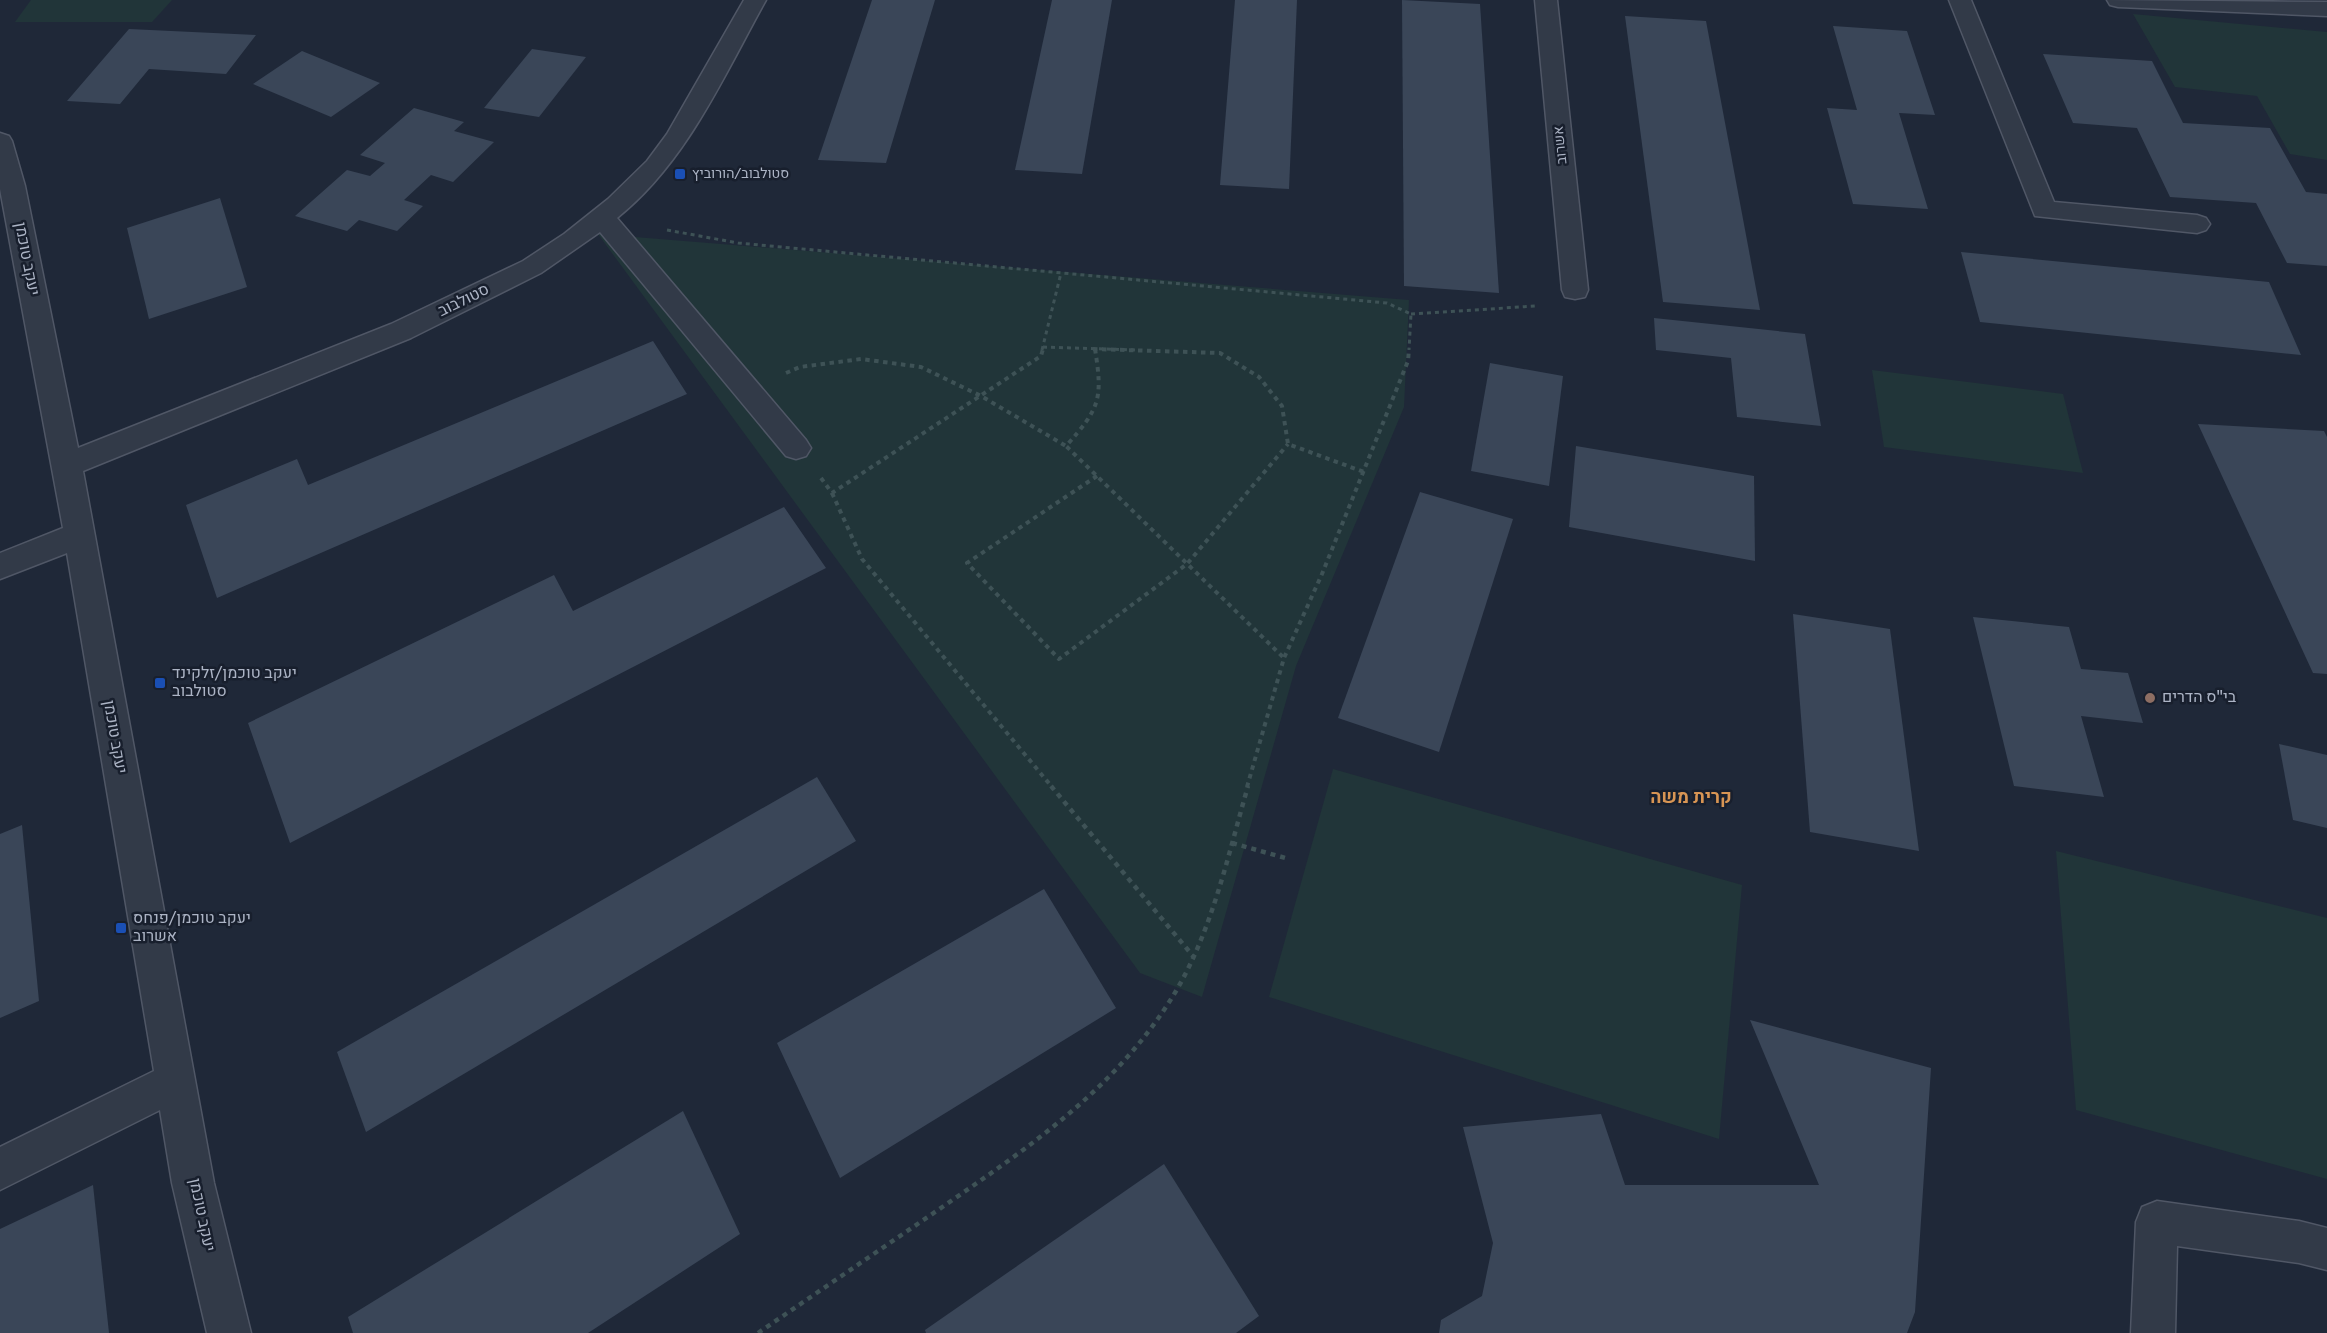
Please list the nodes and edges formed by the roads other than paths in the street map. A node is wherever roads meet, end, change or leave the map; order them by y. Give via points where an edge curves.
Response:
1 (754, 0) edge
2 (1546, 0) edge
3 (1960, 0) edge
4 (2118, 0) edge
5 (2327, 9) edge
6 (0, 141) edge
7 (6, 188) edge
8 (609, 211) junction
9 (2197, 224) dead end
10 (1575, 290) road end
11 (796, 448) road end
12 (67, 465) junction
13 (78, 535) junction
14 (0, 566) edge
15 (175, 1081) junction
16 (0, 1168) edge
17 (2327, 1249) edge
18 (230, 1333) edge
19 (2153, 1333) edge

1 - 8 street, סטולבוב via 657,167
2 - 10 street, אשרוב
3 - 9 street via 2044,210
4 - 5 street
6 - 7 street, יעקב טוכמן
7 - 12 street, יעקב טוכמן
8 - 11 street
8 - 12 street, סטולבוב via 532,267 472,298 401,331
12 - 13 street, יעקב טוכמן
13 - 14 street
13 - 15 street, יעקב טוכמן
15 - 16 street
15 - 18 street, יעקב טוכמן via 193,1183
17 - 19 street via 2157,1222

